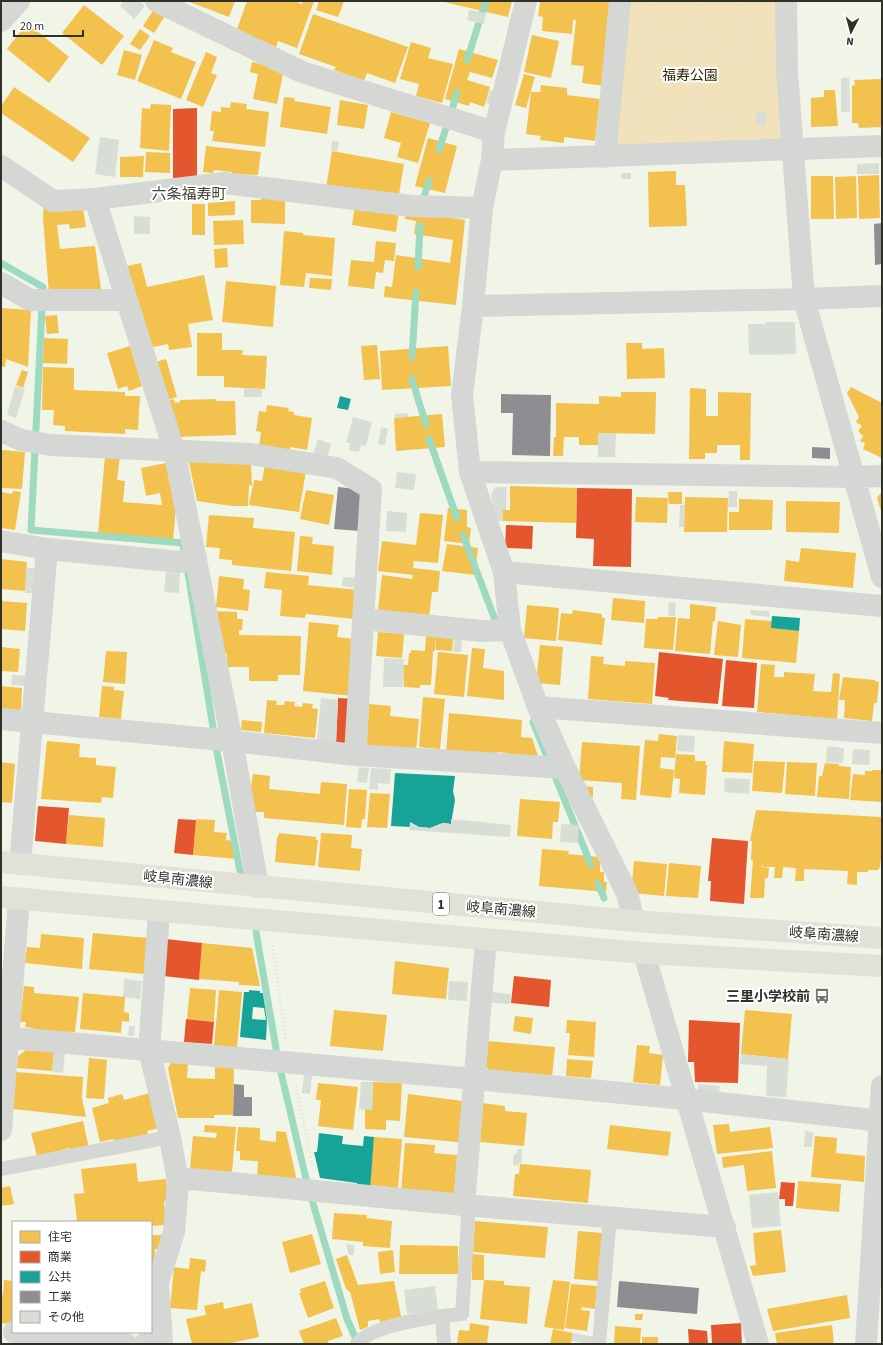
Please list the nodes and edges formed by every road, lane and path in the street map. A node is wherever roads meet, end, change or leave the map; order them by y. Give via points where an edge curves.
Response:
1 (18, 1) edge
2 (156, 1) edge
3 (526, 1) edge
4 (620, 1) edge
5 (655, 1) edge
6 (700, 1) edge
7 (738, 1) edge
8 (786, 1) edge
9 (1, 20) edge
10 (638, 21) dead end
11 (642, 28) junction
12 (653, 30) junction
13 (697, 40) junction
14 (787, 71) junction
15 (691, 118) junction
16 (494, 132) junction
17 (882, 146) edge
18 (791, 148) junction
19 (692, 154) junction
20 (605, 157) junction
21 (492, 160) junction
22 (1, 166) edge
23 (95, 199) junction
24 (482, 208) junction
25 (1, 283) edge
26 (882, 296) edge
27 (804, 299) junction
28 (126, 300) junction
29 (473, 306) junction
30 (1, 431) edge
31 (174, 450) junction
32 (470, 472) junction
33 (882, 476) edge
34 (854, 477) junction
35 (1, 541) edge
36 (48, 549) junction
37 (196, 558) junction
38 (504, 572) junction
39 (882, 578) edge
40 (882, 606) edge
41 (363, 619) junction
42 (510, 630) junction
43 (538, 707) junction
44 (1, 719) edge
45 (33, 722) junction
46 (882, 733) edge
47 (232, 741) junction
48 (355, 755) junction
49 (565, 768) junction
50 (10, 863) edge
51 (258, 887) junction
52 (10, 898) edge
53 (159, 912) junction
54 (634, 921) junction
55 (882, 938) edge
56 (486, 940) junction
57 (644, 953) junction
58 (882, 966) edge
59 (5, 1037) edge
60 (149, 1050) junction
61 (475, 1078) junction
62 (882, 1086) edge
63 (685, 1099) junction
64 (881, 1121) edge
65 (1, 1130) edge
66 (170, 1137) junction
67 (1, 1169) edge
68 (178, 1182) junction
69 (464, 1205) junction
70 (610, 1216) junction
71 (724, 1227) junction
72 (875, 1306) edge
73 (442, 1316) junction
74 (1, 1331) edge
75 (12, 1332) edge
76 (23, 1333) edge
77 (157, 1343) edge
78 (126, 1344) edge
79 (357, 1344) edge
80 (444, 1344) edge
81 (599, 1344) edge
82 (758, 1344) edge
83 (866, 1344) edge

1 - 9 street
2 - 16 street via 302,72
3 - 16 street
4 - 20 street
5 - 11 path
6 - 13 path
7 - 15 path via 736,116
8 - 14 street
10 - 11 path
11 - 12 path
12 - 13 path
12 - 15 path via 634,122
13 - 14 path
13 - 15 path
14 - 18 street
15 - 19 path
16 - 21 street
17 - 18 street
18 - 19 street
18 - 27 street
19 - 20 street
20 - 21 street
21 - 24 street
22 - 23 street via 53,201
23 - 24 street via 224,183 412,206
23 - 28 street
24 - 29 street
25 - 28 street via 30,300
26 - 27 street
27 - 29 street
27 - 34 street
28 - 31 street
29 - 32 street via 462,395
30 - 31 street via 21,440 52,445
31 - 37 street
31 - 41 street via 251,454 337,468 371,489
32 - 34 street
32 - 38 street
33 - 34 street
34 - 39 street
35 - 36 street
36 - 37 street via 180,562
36 - 45 street
37 - 47 street
38 - 40 street
38 - 42 street
41 - 42 street via 482,631
41 - 48 street
42 - 43 street
43 - 46 street
43 - 49 street
44 - 45 street
45 - 47 street
45 - 50 street
47 - 48 street
47 - 51 street
48 - 49 street
49 - 54 street via 627,893
50 - 51 main road, 岐阜南濃線 / 1
51 - 54 main road, 岐阜南濃線 / 1
52 - 53 main road, 岐阜南濃線 / 1
52 - 59 street
53 - 56 main road, 岐阜南濃線 / 1
53 - 60 street
54 - 55 main road, 岐阜南濃線 / 1
56 - 57 main road, 岐阜南濃線 / 1
56 - 61 street
57 - 58 main road, 岐阜南濃線 / 1
57 - 63 street
59 - 60 street
59 - 65 street
60 - 61 street
60 - 66 street
61 - 63 street
61 - 69 street
62 - 64 street
63 - 64 street
63 - 71 street
64 - 72 street
66 - 67 lane
66 - 68 street
68 - 69 street via 190,1178
68 - 77 street via 174,1232 158,1282
69 - 70 street
69 - 73 lane via 468,1218 462,1314
70 - 71 street
70 - 81 lane
71 - 82 street
72 - 83 street
73 - 79 lane via 395,1325 362,1337
73 - 80 lane
74 - 75 street
76 - 78 street

